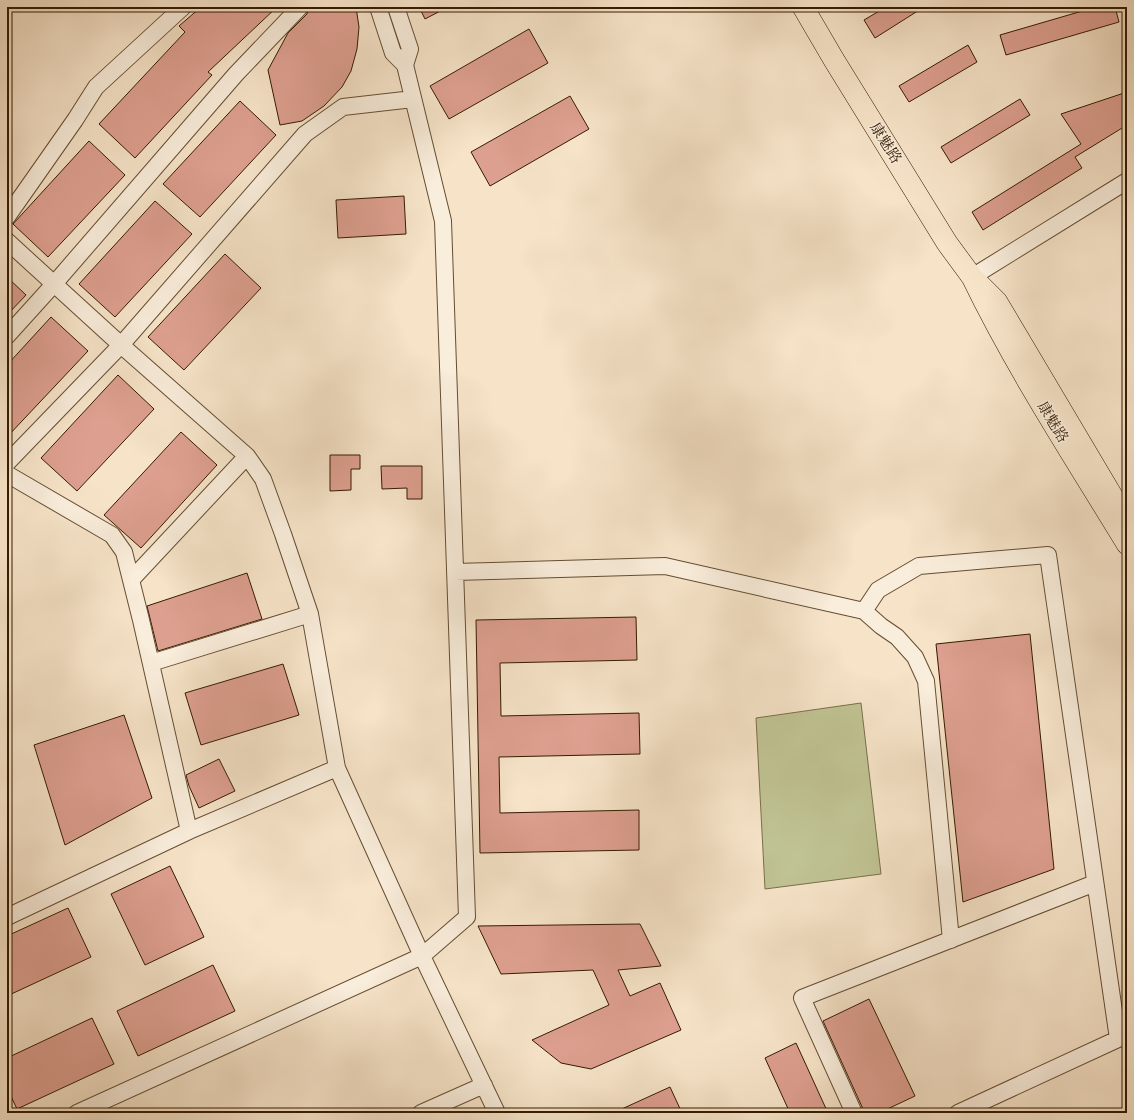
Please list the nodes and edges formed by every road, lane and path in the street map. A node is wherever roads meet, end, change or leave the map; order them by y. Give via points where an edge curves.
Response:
1 (183, 7) edge
2 (300, 7) edge
3 (378, 7) edge
4 (396, 7) edge
5 (803, 7) edge
6 (818, 7) edge
7 (405, 65) junction
8 (413, 99) junction
9 (1127, 181) edge
10 (7, 217) edge
11 (7, 241) edge
12 (972, 277) junction
13 (54, 284) junction
14 (7, 336) edge
15 (121, 344) junction
16 (247, 456) junction
17 (7, 463) edge
18 (7, 474) edge
19 (1127, 521) edge
20 (1127, 544) edge
21 (455, 572) junction
22 (131, 580) junction
23 (864, 611) junction
24 (310, 614) junction
25 (151, 663) junction
26 (337, 768) junction
27 (189, 831) junction
28 (1095, 883) junction
29 (7, 917) edge
30 (951, 940) junction
31 (422, 956) junction
32 (484, 1085) junction
33 (77, 1113) edge
34 (421, 1113) edge
35 (497, 1113) edge
36 (854, 1113) edge
37 (958, 1113) edge

1 - 10 street via 96,87
2 - 13 street via 236,74
3 - 7 street via 393,53
4 - 7 street via 410,49
5 - 12 main road, 康魅路 via 947,242
6 - 12 main road, 康魅路 via 958,236
7 - 8 street
8 - 15 street via 343,107 306,134
8 - 21 street via 443,221
9 - 12 street
11 - 13 street
12 - 19 main road, 康魅路 via 997,302
12 - 20 main road, 康魅路 via 1041,402
13 - 14 street
13 - 15 street
15 - 16 street
15 - 17 street
16 - 22 street
16 - 24 street via 263,479
18 - 22 street via 112,535 124,552
21 - 23 street via 665,566
21 - 31 street via 467,917
22 - 25 street
23 - 28 street via 878,590 919,566 1048,555
23 - 30 street via 897,637 915,657 926,680
24 - 25 street
24 - 26 street
25 - 27 street
26 - 27 street
26 - 31 street
27 - 29 street
28 - 30 street
28 - 37 street via 1118,1039
30 - 36 street via 802,998
31 - 32 street
31 - 33 street
32 - 34 street
32 - 35 street

